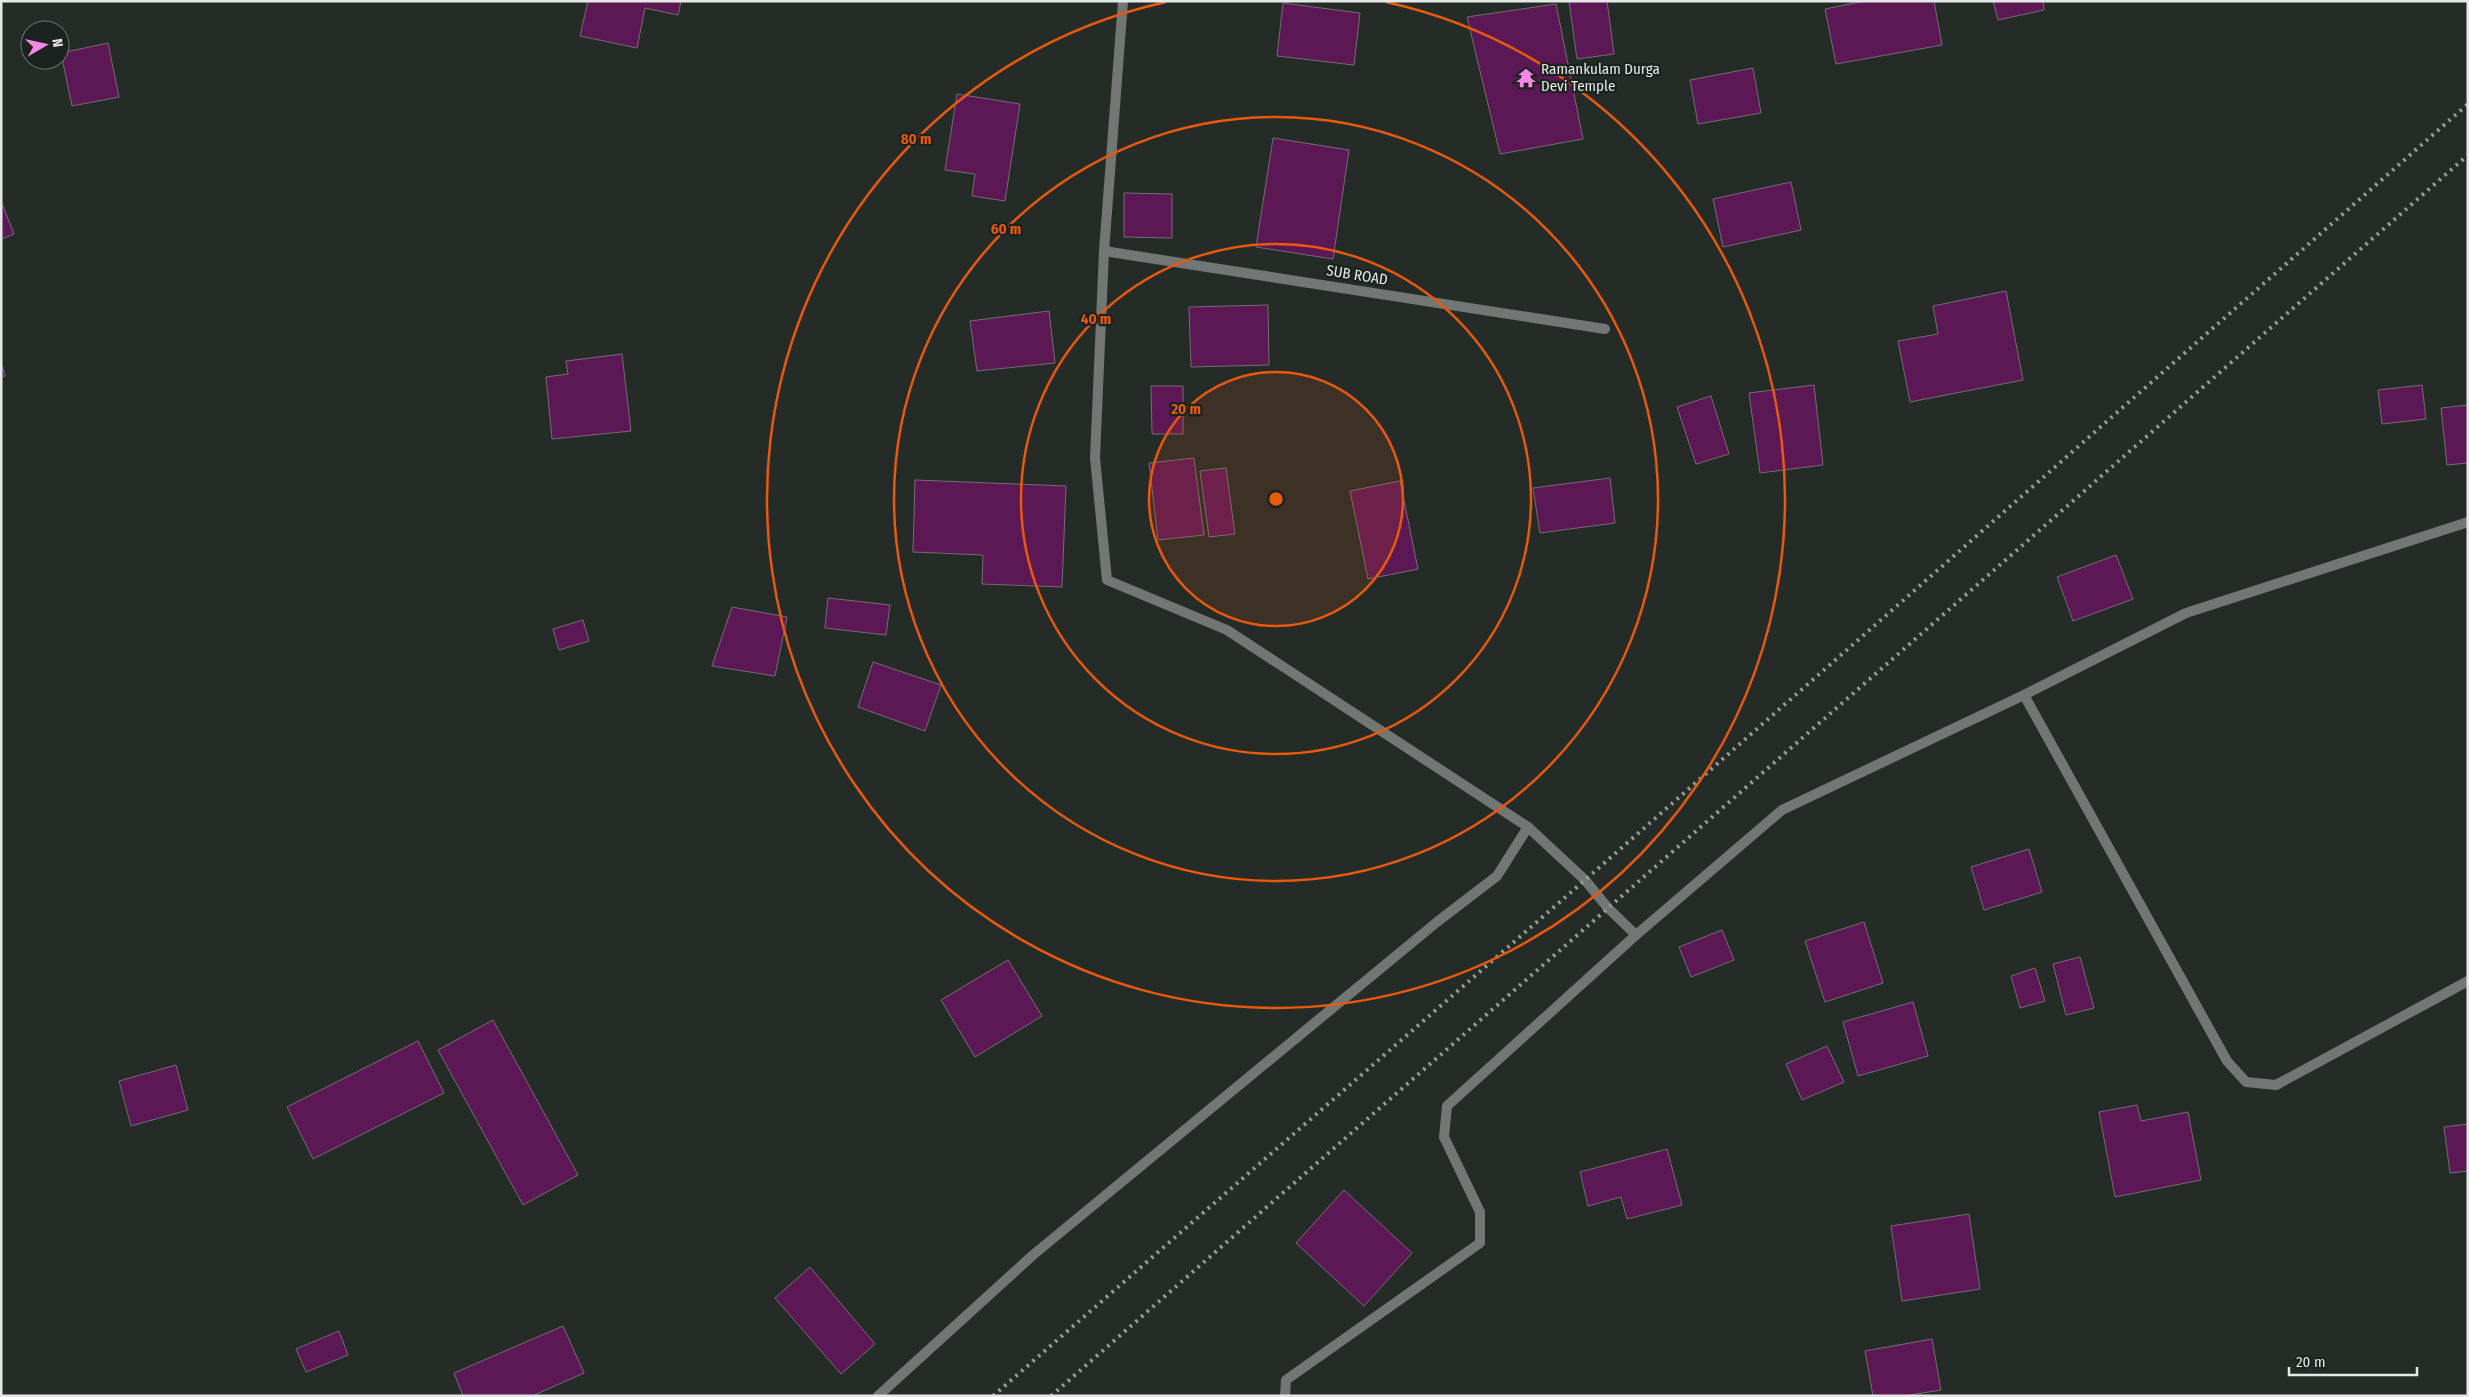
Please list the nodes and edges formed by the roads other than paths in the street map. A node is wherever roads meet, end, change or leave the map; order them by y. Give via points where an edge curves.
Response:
1 (1124, 1) edge
2 (1104, 251) junction
3 (1605, 329) dead end
4 (2468, 522) edge
5 (2024, 695) junction
6 (1528, 827) junction
7 (1636, 935) junction
8 (2468, 981) edge
9 (878, 1396) edge
10 (1285, 1396) edge

1 - 2 street
2 - 3 street, SUB ROAD
2 - 6 street via 1095,458 1106,580 1227,630
4 - 5 street via 2186,613
5 - 7 street via 1782,810
5 - 8 street via 2226,1061 2246,1082 2276,1085
6 - 7 street via 1585,880
6 - 9 street via 1497,876 1033,1255
7 - 10 street via 1447,1106 1444,1137 1480,1212 1480,1243 1286,1380

